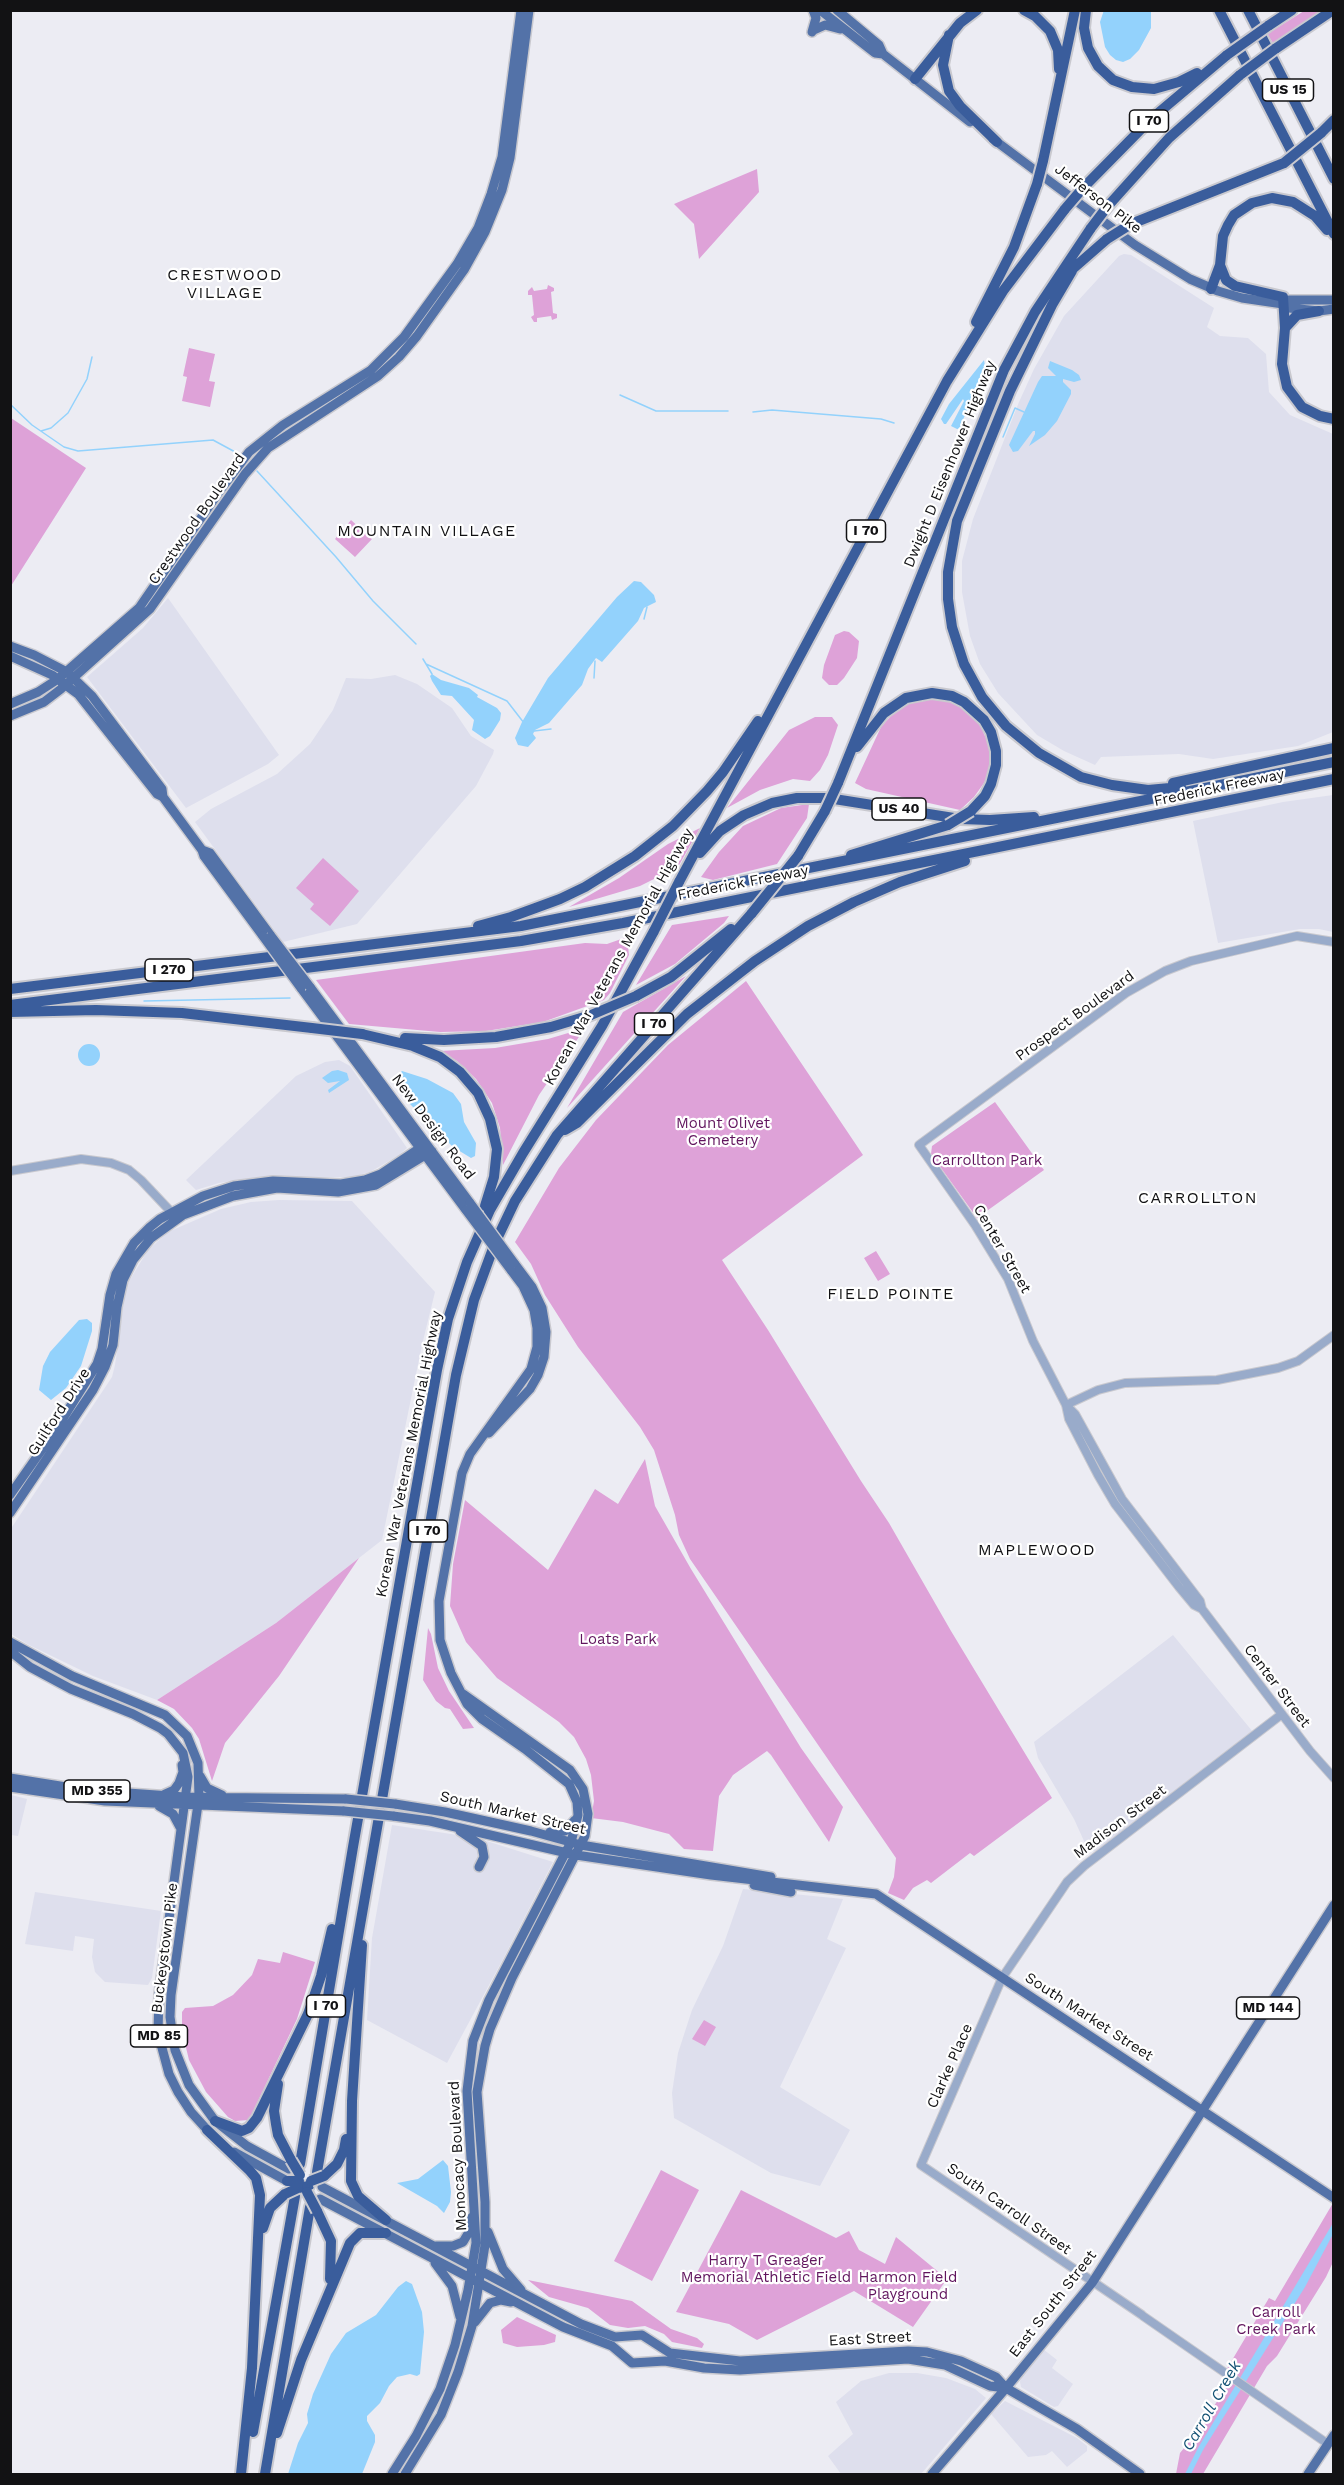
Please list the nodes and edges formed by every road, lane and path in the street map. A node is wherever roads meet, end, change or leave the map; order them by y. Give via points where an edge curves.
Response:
1 (521, 10) edge
2 (530, 10) edge
3 (813, 10) edge
4 (820, 10) edge
5 (837, 10) edge
6 (978, 10) edge
7 (1024, 10) edge
8 (1075, 10) edge
9 (1086, 10) edge
10 (1248, 10) edge
11 (1292, 10) edge
12 (1334, 10) edge
13 (1219, 11) edge
14 (845, 30) junction
15 (949, 35) junction
16 (884, 54) junction
17 (1224, 57) junction
18 (915, 80) junction
19 (1056, 99) junction
20 (1329, 123) edge
21 (997, 142) junction
22 (1332, 175) edge
23 (1334, 234) edge
24 (1334, 240) edge
25 (1220, 265) junction
26 (1072, 271) junction
27 (1211, 289) junction
28 (1334, 300) edge
29 (1283, 304) junction
30 (1334, 309) edge
31 (1319, 310) junction
32 (1285, 328) junction
33 (1022, 336) junction
34 (947, 381) junction
35 (1334, 419) edge
36 (150, 595) junction
37 (126, 633) junction
38 (10, 646) edge
39 (10, 656) edge
40 (37, 667) junction
41 (70, 675) junction
42 (786, 681) junction
43 (62, 682) junction
44 (38, 692) junction
45 (10, 704) edge
46 (10, 716) edge
47 (1334, 748) edge
48 (848, 759) junction
49 (1334, 762) edge
50 (1075, 774) junction
51 (1334, 779) edge
52 (1334, 786) edge
53 (1286, 789) junction
54 (1202, 790) junction
55 (163, 797) junction
56 (1150, 800) junction
57 (1029, 842) junction
58 (765, 879) junction
59 (679, 882) junction
60 (752, 913) junction
61 (414, 940) junction
62 (1334, 942) edge
63 (10, 989) edge
64 (10, 1005) edge
65 (10, 1012) edge
66 (362, 1034) junction
67 (557, 1135) junction
68 (919, 1145) joint
69 (426, 1149) junction
70 (10, 1171) edge
71 (174, 1216) junction
72 (1334, 1335) edge
73 (442, 1347) junction
74 (1066, 1405) junction
75 (10, 1495) edge
76 (10, 1513) edge
77 (10, 1642) edge
78 (10, 1651) edge
79 (463, 1694) junction
80 (1282, 1714) junction
81 (176, 1743) junction
82 (199, 1773) junction
83 (10, 1778) edge
84 (1334, 1778) edge
85 (10, 1787) edge
86 (160, 1795) junction
87 (233, 1798) junction
88 (184, 1801) junction
89 (199, 1802) junction
90 (151, 1804) junction
91 (222, 1806) junction
92 (578, 1815) junction
93 (430, 1821) junction
94 (196, 1826) junction
95 (531, 1831) junction
96 (180, 1835) junction
97 (576, 1844) junction
98 (353, 1847) junction
99 (571, 1854) junction
100 (479, 1868) dead end
101 (711, 1875) junction
102 (367, 1880) junction
103 (818, 1887) junction
104 (791, 1892) dead end
105 (1334, 1905) edge
106 (513, 1953) junction
107 (512, 1978) junction
108 (1002, 1978) junction
109 (283, 2067) junction
110 (352, 2101) junction
111 (1203, 2111) junction
112 (215, 2121) junction
113 (207, 2130) junction
114 (472, 2158) junction
115 (921, 2165) joint
116 (301, 2180) junction
117 (322, 2187) joint
118 (1334, 2198) edge
119 (320, 2199) joint
120 (314, 2209) junction
121 (386, 2220) junction
122 (485, 2220) junction
123 (386, 2233) junction
124 (432, 2245) junction
125 (429, 2256) junction
126 (472, 2266) junction
127 (482, 2271) junction
128 (257, 2275) junction
129 (470, 2278) junction
130 (479, 2283) junction
131 (1092, 2283) junction
132 (328, 2291) junction
133 (524, 2300) junction
134 (461, 2324) junction
135 (472, 2326) junction
136 (632, 2336) junction
137 (651, 2342) junction
138 (624, 2355) junction
139 (646, 2362) junction
140 (1006, 2388) junction
141 (1334, 2435) edge
142 (1328, 2444) junction
143 (269, 2450) junction
144 (241, 2475) edge
145 (246, 2475) edge
146 (265, 2475) edge
147 (392, 2475) edge
148 (405, 2475) edge
149 (932, 2475) edge
150 (1140, 2475) edge
151 (1308, 2475) edge

1 - 36 main road, Crestwood Boulevard via 502,157 478,228 457,264 404,338 383,360 283,425 249,452
2 - 37 main road, Crestwood Boulevard via 502,190 464,270 417,336 389,366 287,434 255,461 159,598
3 - 14 main road via 816,18 812,32 825,25
4 - 14 main road
5 - 16 main road via 879,45
6 - 15 highway
7 - 19 highway via 1043,23 1058,50
8 - 19 highway
9 - 17 highway via 1085,38 1092,57 1105,74 1122,84 1143,89 1167,86
10 - 22 highway, US 15
11 - 17 highway, Dwight D Eisenhower Highway / I 70, bridge
12 - 33 highway, Dwight D Eisenhower Highway / I 70, bridge via 1240,75 1169,138 1091,228
13 - 23 highway, US 15
14 - 16 main road via 875,53
15 - 18 highway
15 - 21 highway via 943,65 949,91
16 - 18 main road, Jefferson Pike
17 - 34 highway, Dwight D Eisenhower Highway / I 70, bridge via 1143,127 1065,209 1003,291
18 - 21 main road, Jefferson Pike
19 - 34 highway, bridge via 1037,184 1014,247
20 - 26 highway, bridge via 1284,164 1131,224 1107,239
21 - 27 main road, Jefferson Pike via 1143,251
24 - 25 highway via 1304,207 1283,199 1264,199 1234,215 1223,236
25 - 27 highway
25 - 29 highway via 1226,280 1235,286 1283,297
26 - 33 highway
26 - 50 highway via 1010,391 961,512 950,550 948,590 960,656 982,697 1028,746
27 - 29 main road, Jefferson Pike
28 - 29 main road, Jefferson Pike via 1289,300
29 - 31 main road, Jefferson Pike via 1288,308
29 - 32 highway
30 - 31 main road, Jefferson Pike
31 - 32 highway via 1297,315
32 - 35 highway via 1281,364 1287,387 1302,407
33 - 48 highway, Dwight D Eisenhower Highway / I 70 via 989,403
34 - 42 highway, Dwight D Eisenhower Highway / I 70
36 - 37 main road
36 - 41 main road, Crestwood Boulevard
37 - 41 main road, Crestwood Boulevard
38 - 41 main road, New Design Road
39 - 40 main road, New Design Road
40 - 43 main road, New Design Road
40 - 44 main road via 41,680
41 - 43 main road, Crestwood Boulevard
41 - 55 main road, New Design Road via 106,713 162,789
42 - 59 highway, Korean War Veterans Memorial Highway / I 70
42 - 61 highway via 707,792 635,856 585,888 543,906 502,920
43 - 44 main road, Crestwood Boulevard
43 - 46 main road, Crestwood Boulevard via 44,702
43 - 55 main road, New Design Road via 90,706
44 - 45 main road, Crestwood Boulevard
47 - 50 highway via 1166,784 1131,785
48 - 58 highway, bridge via 884,713 900,701 926,693 939,693 970,706 991,732 996,751 996,765 985,796 971,811 948,825
48 - 60 highway, Dwight D Eisenhower Highway / I 70, bridge via 825,811 798,856
49 - 54 highway, Frederick Freeway / US 40
50 - 54 highway via 1130,789
51 - 53 highway, Frederick Freeway
52 - 53 highway
53 - 57 highway, Frederick Freeway
54 - 56 highway, Frederick Freeway / US 40
55 - 69 main road, New Design Road, bridge via 202,849 210,853
56 - 58 highway, Frederick Freeway
56 - 59 highway, US 40 via 990,820 960,819 828,798 784,800 731,823 699,854
57 - 64 highway, Frederick Freeway via 521,941
57 - 67 highway via 900,882 808,926 717,990 577,1123
58 - 61 highway, Frederick Freeway via 521,926
59 - 73 highway, Korean War Veterans Memorial Highway / I 70, bridge via 602,1026 490,1210 467,1262
60 - 66 highway, bridge via 654,988 591,1015 531,1031 468,1040
60 - 67 highway, Korean War Veterans Memorial Highway / I 70
61 - 63 highway, I 270
62 - 68 street, Prospect Boulevard via 1297,936 1191,961 1165,971 1126,993
65 - 66 highway, bridge via 182,1013
66 - 73 highway via 419,1048 455,1068 478,1093 494,1133 496,1163 492,1190 463,1260
67 - 102 highway, Korean War Veterans Memorial Highway / I 70 via 515,1201 484,1269 467,1324
68 - 74 street, Center Street via 1008,1280
69 - 71 main road, Guilford Drive via 365,1180 341,1184 255,1182 210,1193
69 - 79 main road, New Design Road, bridge via 512,1266 532,1287 542,1308 546,1332 544,1358 530,1389 470,1454 462,1473 439,1601 439,1630 451,1673
70 - 71 street via 81,1159 111,1163 129,1170
71 - 75 main road, Guilford Drive via 160,1219 141,1235 119,1266 99,1360
71 - 76 main road, Guilford Drive via 133,1260 120,1291 113,1345 105,1367
72 - 74 street via 1298,1361 1278,1368 1217,1380 1119,1384
73 - 98 highway, Korean War Veterans Memorial Highway / I 70
74 - 80 street, Center Street via 1069,1419 1115,1504
77 - 82 main road, Buckeystown Pike / MD 85 via 72,1676 165,1715 187,1736
78 - 81 main road, Buckeystown Pike / MD 85 via 30,1667 71,1689 149,1722
79 - 92 main road, New Design Road via 482,1719 568,1784 577,1802
79 - 97 main road, New Design Road via 578,1779 588,1814 585,1836
80 - 84 street, Center Street
80 - 108 street, Madison Street via 1075,1873
81 - 86 main road via 183,1772 174,1790
81 - 88 main road, Buckeystown Pike / MD 85 via 188,1777
82 - 87 main road via 212,1791
82 - 89 main road, Buckeystown Pike / MD 85
83 - 86 main road, MD 355 via 86,1790
85 - 90 main road, MD 355
86 - 88 main road, MD 355
87 - 89 main road, South Market Street / MD 355
87 - 95 main road, South Market Street / MD 355, bridge via 346,1799 395,1804
88 - 89 main road, MD 355
88 - 90 main road, MD 355
88 - 96 main road, Buckeystown Pike / MD 85
89 - 91 main road, South Market Street / MD 355
89 - 94 main road, Buckeystown Pike / MD 85
90 - 96 main road via 177,1818
91 - 93 main road, South Market Street / MD 355, bridge via 344,1811
91 - 94 main road via 202,1815
92 - 95 main road via 565,1831
92 - 97 main road
93 - 99 main road, South Market Street
93 - 100 main road via 461,1832 482,1846 484,1857
94 - 112 main road, Buckeystown Pike / MD 85 via 171,2017 180,2068
95 - 97 main road, South Market Street
96 - 113 main road, Buckeystown Pike / MD 85 via 159,1994 158,2033 169,2074 191,2112
97 - 99 main road, Monocacy Boulevard
97 - 103 main road, South Market Street
98 - 109 highway via 321,1976
98 - 116 highway, Korean War Veterans Memorial Highway / I 70
99 - 101 main road, South Market Street
99 - 106 main road, Monocacy Boulevard
99 - 107 main road, Monocacy Boulevard
101 - 103 main road, South Market Street
101 - 104 main road
102 - 110 highway
102 - 116 highway, Korean War Veterans Memorial Highway / I 70
103 - 108 main road, South Market Street via 876,1894
105 - 111 main road, MD 144
106 - 107 main road
106 - 114 main road, Monocacy Boulevard via 473,2041 467,2091
107 - 122 main road, Monocacy Boulevard via 490,2028 479,2074 477,2117
108 - 111 main road, South Market Street
108 - 115 street, Clarke Place
109 - 112 highway via 249,2128 236,2130
109 - 116 highway via 274,2111 278,2135
110 - 116 highway via 344,2150 337,2164
110 - 121 highway via 351,2181 358,2196
111 - 118 main road, South Market Street
111 - 131 main road, East South Street / MD 144
112 - 116 main road, Buckeystown Pike / MD 85
113 - 116 main road, Buckeystown Pike / MD 85 via 237,2153
113 - 128 highway via 256,2178 260,2194
114 - 124 main road via 470,2232 458,2245
114 - 126 main road, Monocacy Boulevard via 477,2223
115 - 131 street, South Carroll Street
116 - 117 highway
116 - 119 highway
116 - 120 highway, bridge
116 - 128 highway via 267,2214
116 - 145 highway, Korean War Veterans Memorial Highway / I 70
117 - 121 main road
119 - 123 main road
120 - 132 highway via 331,2241
120 - 143 highway via 287,2335
121 - 124 main road
122 - 127 main road, Monocacy Boulevard
122 - 133 main road via 503,2269
123 - 125 main road
123 - 132 highway via 368,2232 354,2237
124 - 126 main road
125 - 129 main road
125 - 134 main road via 452,2286
126 - 127 main road
126 - 129 main road, Monocacy Boulevard
127 - 130 main road, Monocacy Boulevard
127 - 133 main road
128 - 144 highway
129 - 130 main road
129 - 134 main road, Monocacy Boulevard
130 - 133 main road
130 - 135 main road, Monocacy Boulevard
131 - 140 main road, East South Street / MD 144
131 - 142 street, South Carroll Street
132 - 143 highway
133 - 135 main road via 489,2303
133 - 136 main road via 608,2335
133 - 138 main road via 563,2327 612,2346
134 - 147 main road, Monocacy Boulevard via 431,2409
135 - 148 main road, Monocacy Boulevard via 441,2415
136 - 137 main road via 642,2335
136 - 138 main road via 624,2345
137 - 139 main road via 653,2351
137 - 140 main road, East Street via 670,2353 721,2360 927,2352 977,2368
138 - 139 main road via 632,2363
139 - 140 main road, East Street via 740,2370 909,2360 945,2365 990,2386
140 - 149 main road, East South Street / MD 144
140 - 150 main road via 1077,2429
141 - 142 main road
142 - 151 main road
143 - 146 highway

